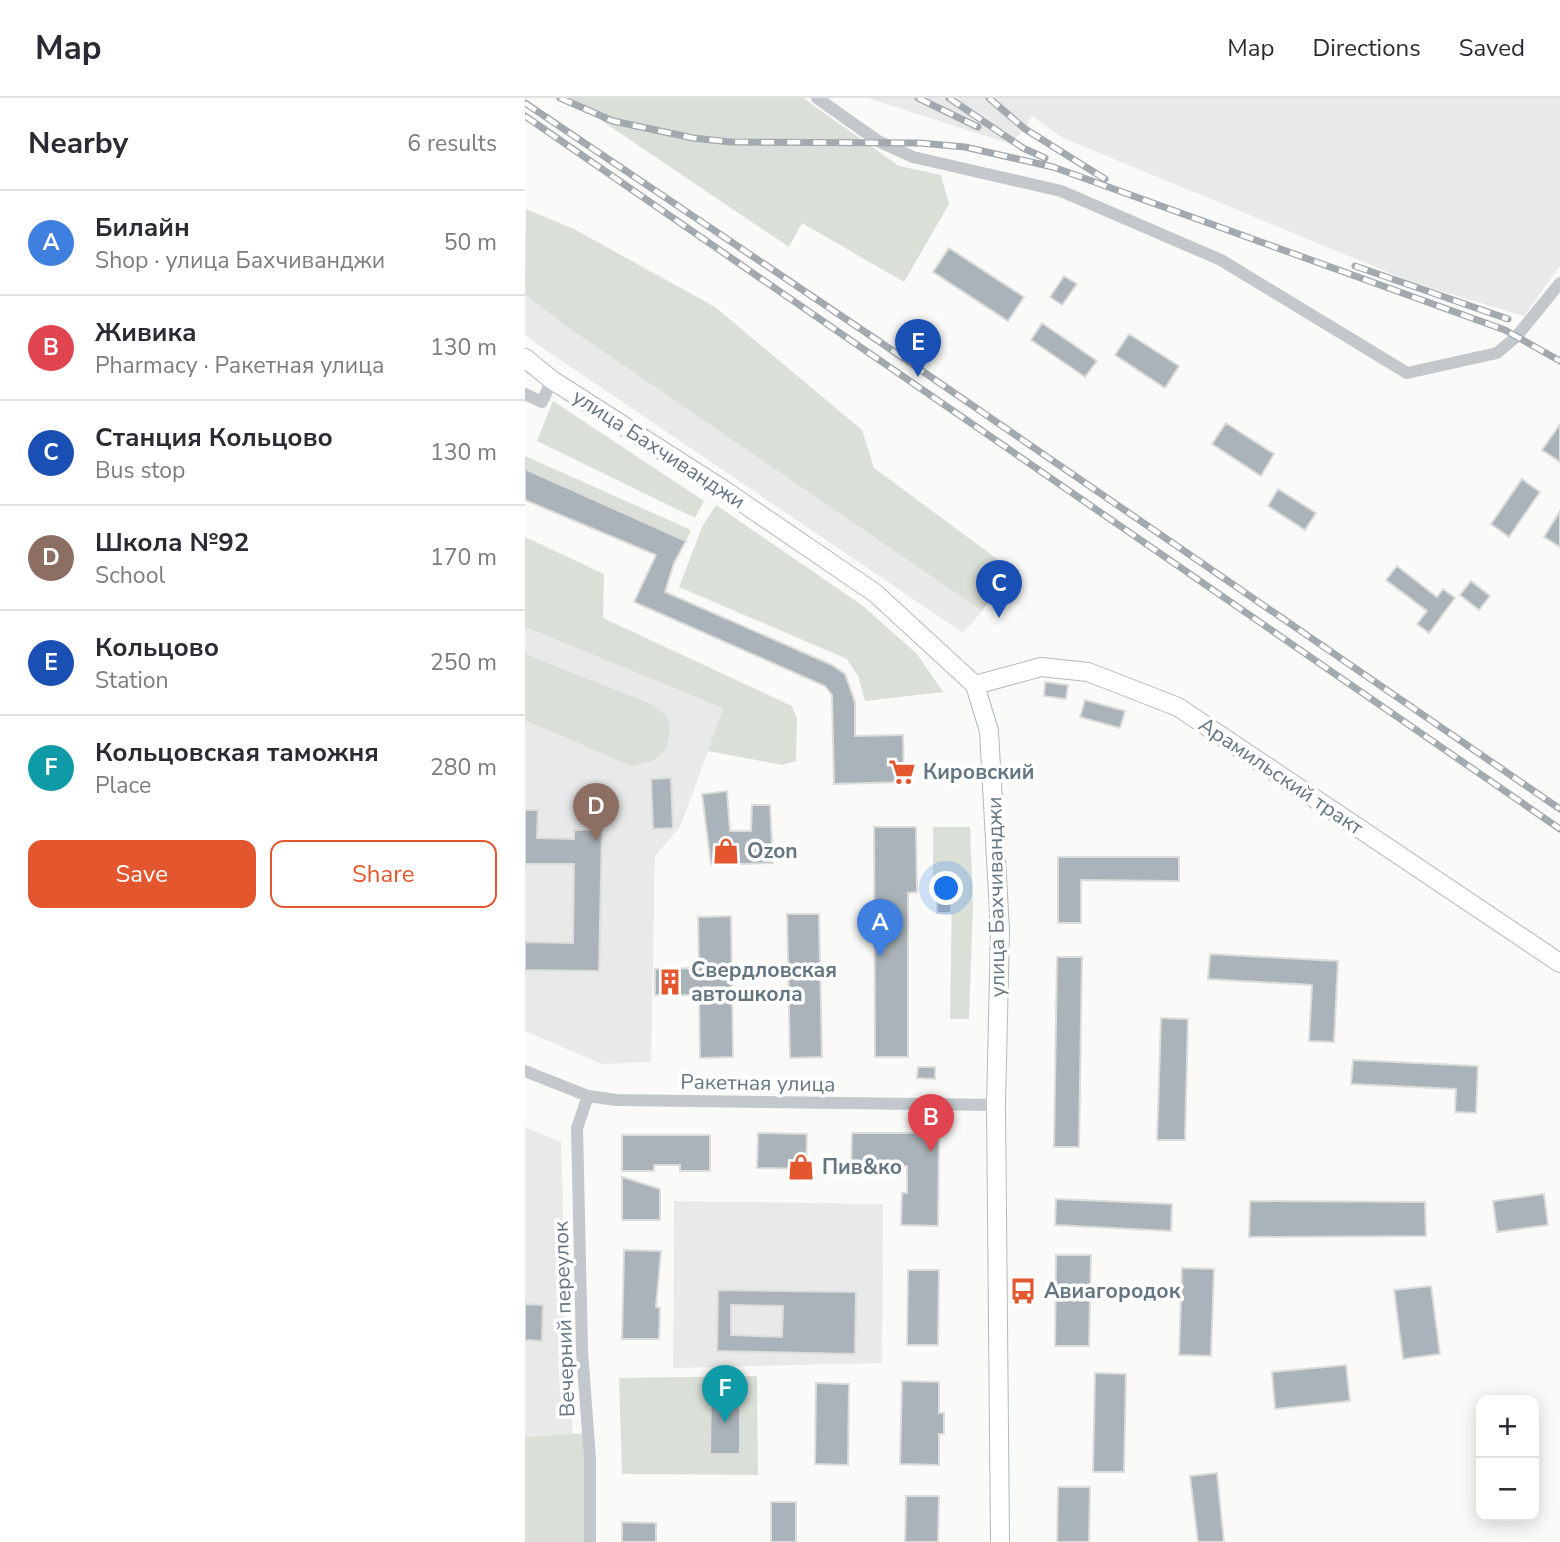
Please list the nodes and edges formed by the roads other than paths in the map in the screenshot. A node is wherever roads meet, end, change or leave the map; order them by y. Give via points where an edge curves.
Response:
1 (817, 98) edge
2 (1560, 283) edge
3 (525, 358) edge
4 (552, 380) junction
5 (525, 394) edge
6 (975, 685) junction
7 (1560, 964) edge
8 (525, 1072) edge
9 (588, 1096) junction
10 (996, 1105) junction
11 (590, 1542) edge
12 (1000, 1542) edge

1 - 2 street via 878,141 913,157 1061,191 1221,260 1408,373 1497,353
3 - 4 main road, улица Бахчиванджи
4 - 5 street via 541,402
4 - 6 main road, улица Бахчиванджи via 875,593
6 - 7 main road, Арамильский тракт via 1041,667 1087,672 1178,707
6 - 10 main road, улица Бахчиванджи via 989,731 994,789 1000,931
8 - 9 street, Ракетная улица
9 - 10 street, Ракетная улица
9 - 11 street, Вечерний переулок via 577,1128
10 - 12 main road, улица Бахчиванджи

